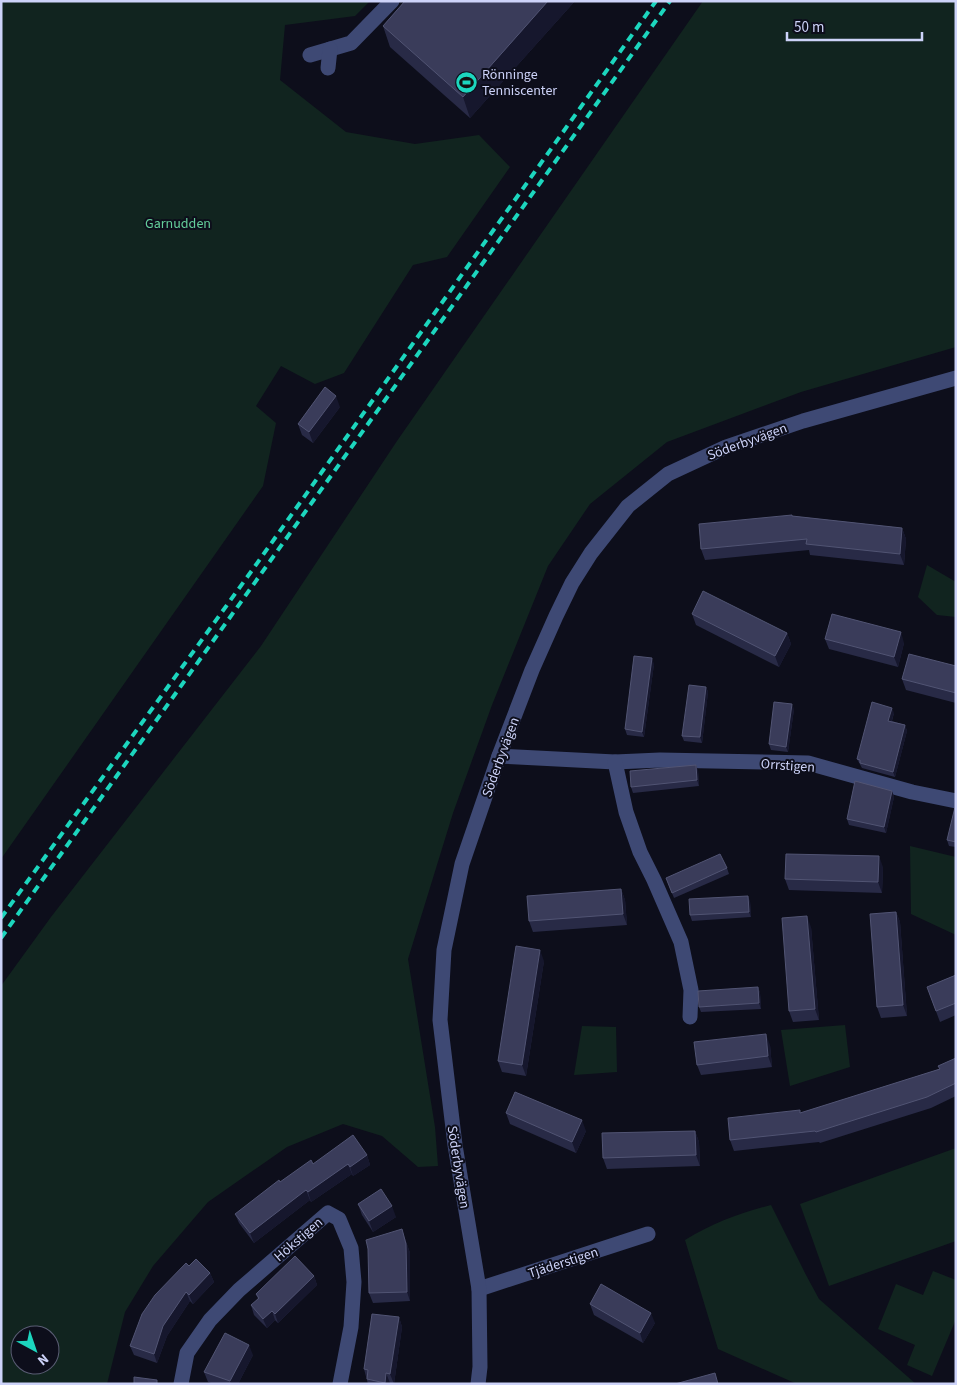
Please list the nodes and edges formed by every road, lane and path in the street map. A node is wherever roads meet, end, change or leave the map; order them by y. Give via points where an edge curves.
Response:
1 (392, 1) edge
2 (330, 49) junction
3 (310, 55) dead end
4 (328, 68) dead end
5 (956, 378) edge
6 (499, 756) junction
7 (615, 762) junction
8 (956, 800) edge
9 (690, 1017) dead end
10 (648, 1234) dead end
11 (479, 1289) junction
12 (182, 1384) edge
13 (340, 1384) edge
14 (478, 1384) edge

1 - 2 street via 352,43
2 - 3 street
2 - 4 street
5 - 6 street, Söderbyvägen via 802,421 726,447 668,474 628,506 572,583 532,670
6 - 7 street, Orrstigen
6 - 11 street, Söderbyvägen via 462,864 444,950 440,1020 455,1145
7 - 8 street, Orrstigen via 808,763 912,792
7 - 9 street via 626,812 640,852 681,942 691,990
10 - 11 street, Tjäderstigen
11 - 14 street, Söderbyvägen
12 - 13 street, Hökstigen via 187,1353 210,1320 239,1290 328,1213 339,1219 351,1248 354,1282 351,1327

